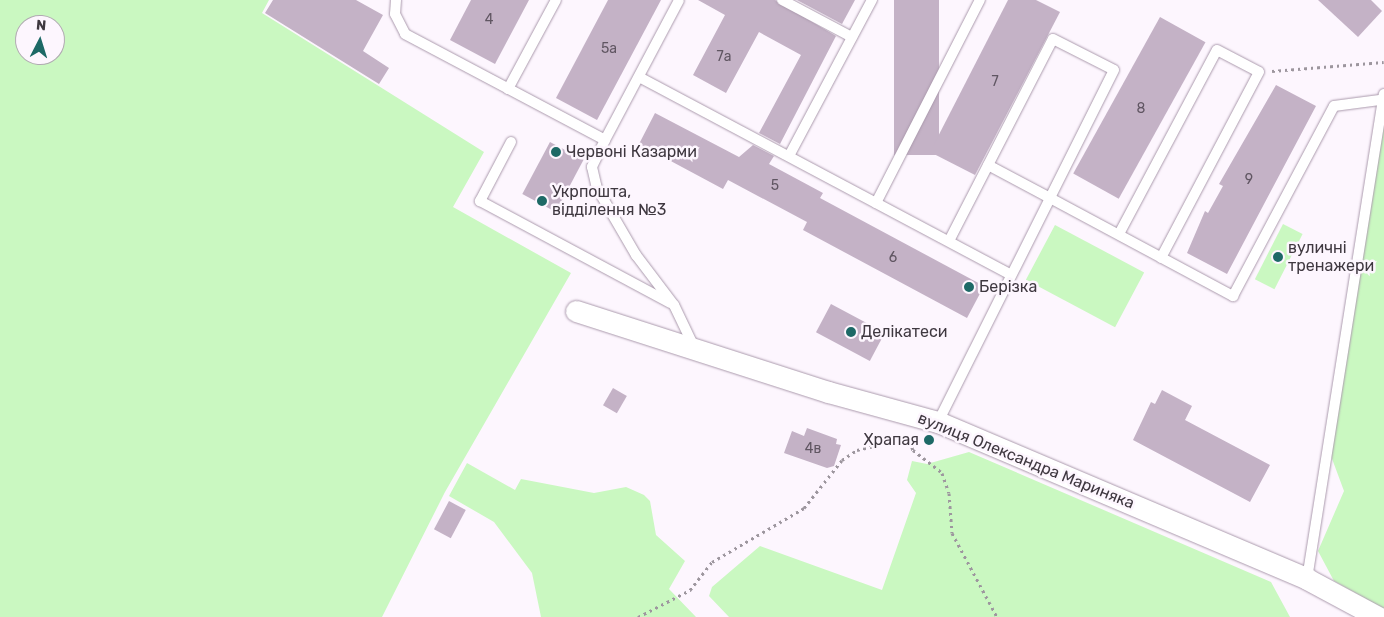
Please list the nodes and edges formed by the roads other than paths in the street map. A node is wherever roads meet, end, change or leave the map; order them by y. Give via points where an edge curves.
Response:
1 (396, 0) edge
2 (556, 0) edge
3 (680, 0) edge
4 (782, 0) edge
5 (872, 0) edge
6 (980, 0) edge
7 (852, 37) junction
8 (639, 77) junction
9 (508, 89) junction
10 (1382, 97) edge
11 (605, 140) junction
12 (511, 142) dead end
13 (789, 156) junction
14 (988, 165) junction
15 (1050, 198) junction
16 (876, 203) junction
17 (1119, 234) junction
18 (949, 241) junction
19 (1160, 258) junction
20 (1010, 274) junction
21 (674, 305) junction
22 (576, 311) dead end
23 (695, 348) junction
24 (938, 422) junction
25 (1307, 579) junction
26 (1378, 617) edge

1 - 9 lane via 395,14 405,34
2 - 9 lane
3 - 8 lane
4 - 7 lane
5 - 7 lane
6 - 16 lane
7 - 13 lane
8 - 11 lane
8 - 13 lane
9 - 11 lane
10 - 19 lane via 1334,106 1233,296
10 - 25 lane
11 - 21 lane via 592,167 598,188 636,255
12 - 21 lane via 480,201
13 - 16 lane
14 - 15 lane
14 - 15 lane via 1052,39 1114,70
14 - 18 lane
15 - 17 lane
15 - 20 lane
16 - 18 lane
17 - 19 lane
17 - 19 lane via 1217,50 1259,72
18 - 20 lane
20 - 24 lane
21 - 23 lane
22 - 23 street, вулиця Олександра Мариняка
23 - 24 street, вулиця Олександра Мариняка
24 - 25 street, вулиця Олександра Мариняка
25 - 26 street, вулиця Олександра Мариняка

